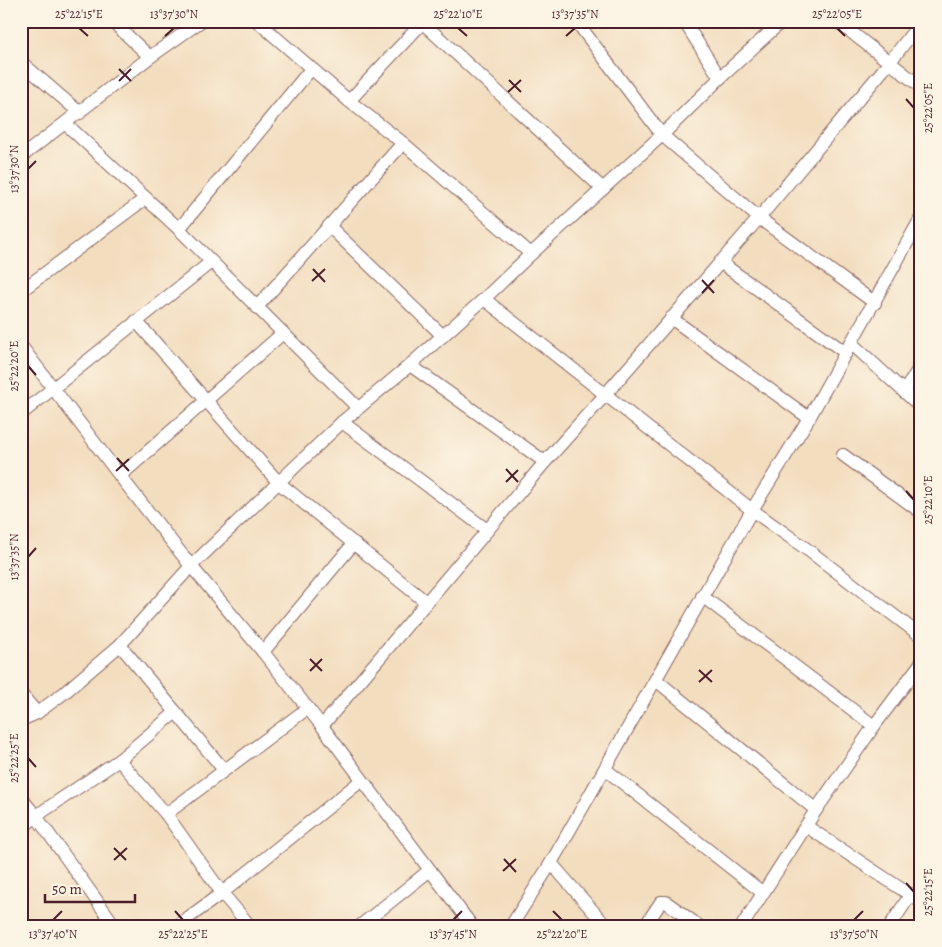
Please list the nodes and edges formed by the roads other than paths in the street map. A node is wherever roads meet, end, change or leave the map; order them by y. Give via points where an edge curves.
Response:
1 (112, 21) edge
2 (201, 21) edge
3 (257, 21) edge
4 (576, 21) edge
5 (684, 21) edge
6 (782, 21) edge
7 (837, 21) edge
8 (423, 22) edge
9 (921, 22) edge
10 (150, 57) junction
11 (21, 62) edge
12 (889, 63) junction
13 (312, 69) junction
14 (720, 78) junction
15 (921, 87) edge
16 (349, 101) junction
17 (80, 113) junction
18 (66, 124) junction
19 (662, 135) junction
20 (402, 143) junction
21 (21, 157) edge
22 (603, 189) junction
23 (146, 198) junction
24 (759, 218) junction
25 (920, 221) edge
26 (329, 226) junction
27 (178, 229) junction
28 (531, 254) junction
29 (211, 262) junction
30 (720, 262) junction
31 (21, 291) edge
32 (484, 299) junction
33 (875, 303) junction
34 (257, 307) junction
35 (671, 318) junction
36 (136, 321) junction
37 (283, 333) junction
38 (443, 336) junction
39 (21, 346) edge
40 (849, 348) junction
41 (921, 365) edge
42 (410, 366) junction
43 (54, 389) junction
44 (904, 392) junction
45 (605, 395) junction
46 (207, 402) junction
47 (921, 407) edge
48 (358, 408) junction
49 (21, 414) edge
50 (809, 418) junction
51 (342, 422) junction
52 (843, 455) dead end
53 (545, 462) junction
54 (120, 476) junction
55 (279, 484) junction
56 (752, 510) junction
57 (921, 512) edge
58 (487, 530) junction
59 (354, 543) junction
60 (191, 566) junction
61 (702, 596) junction
62 (426, 602) junction
63 (921, 636) edge
64 (120, 645) junction
65 (263, 652) junction
66 (921, 663) edge
67 (656, 680) junction
68 (21, 694) edge
69 (308, 708) junction
70 (176, 712) junction
71 (37, 713) junction
72 (21, 720) edge
73 (322, 726) junction
74 (874, 726) junction
75 (119, 760) junction
76 (605, 769) junction
77 (224, 770) junction
78 (362, 780) junction
79 (21, 798) edge
80 (816, 810) junction
81 (166, 814) junction
82 (36, 816) junction
83 (806, 826) junction
84 (21, 829) edge
85 (550, 863) junction
86 (430, 870) junction
87 (222, 893) junction
88 (763, 893) junction
89 (916, 898) edge
90 (115, 926) edge
91 (177, 926) edge
92 (250, 926) edge
93 (360, 926) edge
94 (472, 926) edge
95 (511, 926) edge
96 (606, 926) edge
97 (645, 926) edge
98 (698, 926) edge
99 (742, 926) edge
100 (890, 926) edge

1 - 10 street
2 - 10 street
3 - 13 street
4 - 19 street
5 - 14 street
6 - 14 street
7 - 12 street
8 - 16 street
8 - 22 street
9 - 12 street
10 - 17 street
11 - 17 street
12 - 15 street
12 - 24 street
13 - 16 street
13 - 27 street
14 - 19 street
16 - 20 street
17 - 18 street
18 - 21 street
18 - 23 street
19 - 22 street
19 - 24 street
20 - 26 street
20 - 28 street
22 - 28 street
23 - 27 street
23 - 31 street
24 - 30 street
24 - 33 street
25 - 33 street
26 - 34 street
26 - 38 street
27 - 29 street
28 - 32 street
29 - 34 street
29 - 36 street
30 - 35 street
30 - 40 street
32 - 38 street
32 - 45 street
33 - 40 street
34 - 37 street
35 - 45 street
35 - 50 street
36 - 43 street
36 - 46 street
37 - 46 street
37 - 48 street
38 - 42 street
39 - 43 street
40 - 44 street
40 - 50 street
41 - 44 street
42 - 48 street
42 - 53 street
43 - 49 street
43 - 54 street
44 - 47 street
45 - 53 street
45 - 56 street
46 - 54 street
46 - 55 street
48 - 51 street
50 - 56 street
51 - 55 street
51 - 58 street
52 - 57 street
53 - 58 street
54 - 60 street
55 - 59 street
55 - 60 street
56 - 61 street
56 - 63 street
58 - 62 street
59 - 62 street
59 - 65 street
60 - 64 street
60 - 65 street
61 - 67 street
61 - 74 street
62 - 73 street
64 - 70 street
64 - 71 street
65 - 69 street
66 - 74 street
67 - 76 street
67 - 80 street
68 - 71 street
69 - 73 street
69 - 77 street
70 - 75 street
70 - 77 street
71 - 72 street
73 - 78 street
74 - 80 street
75 - 81 street
75 - 82 street
76 - 85 street
76 - 88 street
77 - 81 street
78 - 86 street
78 - 87 street
79 - 82 street
80 - 83 street
81 - 87 street
82 - 84 street
82 - 90 street
83 - 88 street
83 - 89 street
85 - 95 street
85 - 96 street
86 - 93 street
86 - 94 street
87 - 91 street
87 - 92 street
88 - 99 street
89 - 100 street
97 - 98 street via 662,902 666,902

